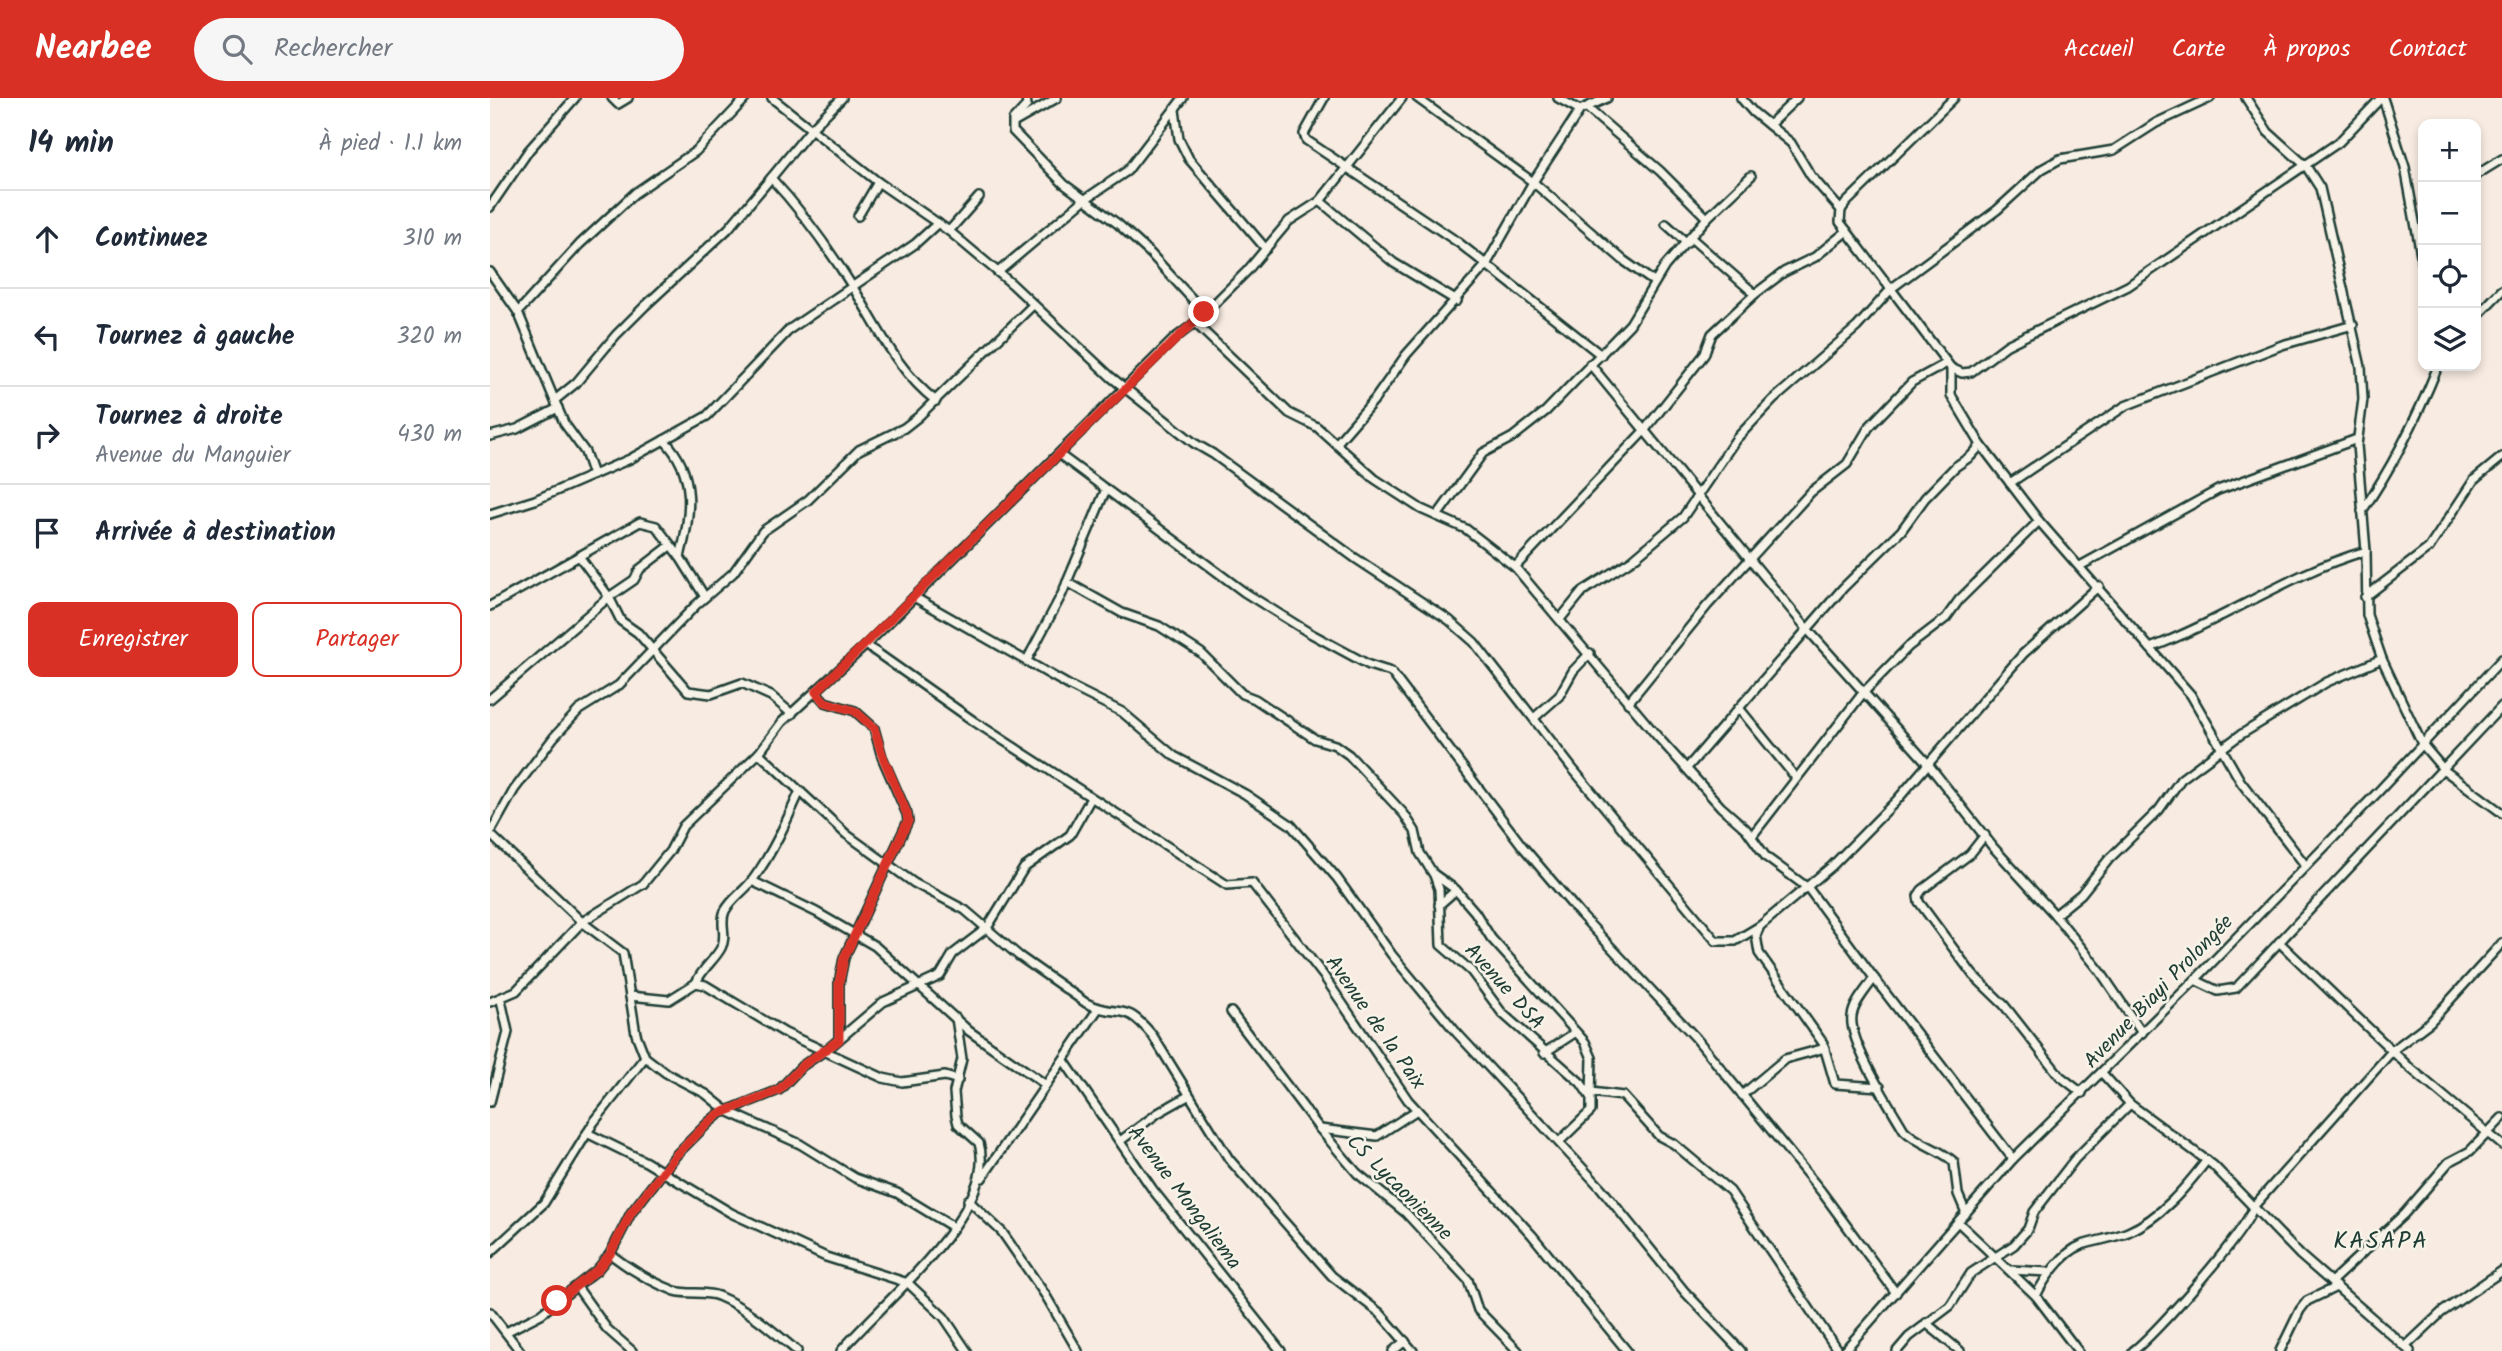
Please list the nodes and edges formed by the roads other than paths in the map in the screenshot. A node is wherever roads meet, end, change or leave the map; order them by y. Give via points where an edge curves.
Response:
1 (575, 98) edge
2 (612, 98) edge
3 (628, 98) edge
4 (746, 98) edge
5 (772, 98) edge
6 (842, 98) edge
7 (1026, 98) edge
8 (1057, 98) edge
9 (1183, 98) edge
10 (1324, 98) edge
11 (1402, 98) edge
12 (1417, 98) edge
13 (1558, 98) edge
14 (1607, 98) edge
15 (1741, 98) edge
16 (1797, 98) edge
17 (1954, 98) edge
18 (2210, 98) edge
19 (2246, 98) edge
20 (2382, 98) edge
21 (1583, 109) junction
22 (1175, 110) junction
23 (1012, 124) junction
24 (1769, 125) junction
25 (813, 127) junction
26 (2502, 159) edge
27 (2306, 166) junction
28 (1346, 170) junction
29 (2481, 172) edge
30 (1751, 176) dead end
31 (771, 178) junction
32 (878, 182) junction
33 (1533, 182) junction
34 (979, 197) dead end
35 (1084, 200) junction
36 (1320, 201) junction
37 (490, 207) edge
38 (1841, 210) junction
39 (2418, 210) edge
40 (2413, 213) junction
41 (858, 216) dead end
42 (1707, 218) junction
43 (937, 223) junction
44 (1666, 223) dead end
45 (949, 231) junction
46 (1847, 231) junction
47 (1689, 240) junction
48 (2419, 245) edge
49 (1266, 249) junction
50 (1486, 265) junction
51 (490, 272) edge
52 (998, 272) junction
53 (1654, 282) junction
54 (852, 286) junction
55 (1892, 288) junction
56 (2502, 290) edge
57 (1755, 294) junction
58 (1457, 302) junction
59 (1032, 306) junction
60 (518, 312) junction
61 (1204, 312) junction
62 (2481, 312) edge
63 (1195, 323) junction
64 (2353, 325) junction
65 (1601, 355) junction
66 (1590, 364) junction
67 (1949, 366) junction
68 (2436, 371) edge
69 (1126, 387) junction
70 (936, 401) junction
71 (557, 404) junction
72 (1644, 431) junction
73 (490, 436) edge
74 (2357, 439) junction
75 (664, 440) junction
76 (1336, 444) junction
77 (1981, 445) junction
78 (1060, 454) junction
79 (2502, 457) edge
80 (593, 475) junction
81 (2010, 483) junction
82 (1106, 489) junction
83 (1698, 498) junction
84 (2362, 512) junction
85 (490, 514) edge
86 (1437, 516) junction
87 (2039, 521) junction
88 (670, 547) junction
89 (2366, 551) junction
90 (579, 556) junction
91 (680, 557) junction
92 (1750, 559) junction
93 (2080, 566) junction
94 (1514, 567) junction
95 (1067, 582) junction
96 (2099, 586) junction
97 (609, 597) junction
98 (705, 597) junction
99 (914, 597) junction
100 (2365, 597) junction
101 (490, 606) edge
102 (1561, 618) junction
103 (1808, 630) junction
104 (866, 645) junction
105 (2150, 648) junction
106 (652, 651) junction
107 (1590, 653) junction
108 (2382, 659) junction
109 (2502, 659) edge
110 (1027, 660) junction
111 (816, 692) junction
112 (1863, 693) junction
113 (490, 699) edge
114 (1628, 703) junction
115 (2502, 706) edge
116 (1739, 708) junction
117 (792, 714) junction
118 (1534, 718) junction
119 (2422, 744) junction
120 (2222, 749) junction
121 (759, 753) junction
122 (1928, 764) junction
123 (1687, 768) junction
124 (2444, 769) junction
125 (1796, 778) junction
126 (800, 791) junction
127 (1091, 798) junction
128 (2502, 813) edge
129 (490, 834) edge
130 (1984, 835) junction
131 (1752, 836) junction
132 (886, 862) junction
133 (2306, 866) junction
134 (1434, 875) junction
135 (752, 881) junction
136 (1808, 888) junction
137 (1456, 890) junction
138 (1439, 905) junction
139 (2055, 915) junction
140 (582, 922) junction
141 (1760, 926) junction
142 (987, 928) junction
143 (853, 935) junction
144 (2279, 942) junction
145 (2502, 943) edge
146 (1874, 978) junction
147 (2195, 981) junction
148 (696, 983) junction
149 (922, 987) junction
150 (630, 996) junction
151 (501, 1000) junction
152 (490, 1002) edge
153 (1098, 1009) junction
154 (1231, 1012) dead end
155 (956, 1018) junction
156 (1576, 1032) junction
157 (2142, 1033) junction
158 (839, 1040) junction
159 (1825, 1048) junction
160 (825, 1050) junction
161 (2393, 1050) junction
162 (1544, 1053) junction
163 (645, 1057) junction
164 (1065, 1062) junction
165 (2102, 1073) junction
166 (958, 1080) junction
167 (1046, 1085) junction
168 (1880, 1087) junction
169 (2082, 1093) junction
170 (1591, 1095) junction
171 (1188, 1096) junction
172 (1742, 1096) junction
173 (490, 1102) edge
174 (2130, 1104) junction
175 (1418, 1110) junction
176 (727, 1111) junction
177 (2502, 1118) edge
178 (1319, 1128) junction
179 (587, 1133) junction
180 (2487, 1133) junction
181 (1120, 1141) junction
182 (1559, 1143) junction
183 (2502, 1145) edge
184 (2013, 1159) junction
185 (2207, 1160) junction
186 (662, 1174) junction
187 (981, 1180) junction
188 (968, 1200) junction
189 (2253, 1207) junction
190 (1966, 1213) junction
191 (1958, 1222) junction
192 (953, 1227) junction
193 (490, 1253) edge
194 (610, 1254) junction
195 (1995, 1259) junction
196 (2011, 1270) junction
197 (2502, 1271) edge
198 (2049, 1272) junction
199 (908, 1283) junction
200 (2333, 1284) junction
201 (577, 1287) junction
202 (1896, 1293) junction
203 (2036, 1296) junction
204 (490, 1312) edge
205 (1926, 1323) junction
206 (506, 1332) junction
207 (1405, 1341) junction
208 (2407, 1349) edge
209 (520, 1351) edge
210 (632, 1351) edge
211 (797, 1351) edge
212 (841, 1351) edge
213 (968, 1351) edge
214 (1078, 1351) edge
215 (1281, 1351) edge
216 (1393, 1351) edge
217 (1413, 1351) edge
218 (1518, 1351) edge
219 (1626, 1351) edge
220 (1741, 1351) edge
221 (1838, 1351) edge
222 (1844, 1351) edge
223 (1897, 1351) edge
224 (1960, 1351) edge
225 (2078, 1351) edge
226 (2133, 1351) edge
227 (2280, 1351) edge

1 - 37 street via 529,150
2 - 3 street via 618,104
4 - 60 street via 696,151 635,193 580,244
5 - 25 street
6 - 25 street
7 - 23 street via 1027,105
8 - 23 street
9 - 22 street
10 - 28 street via 1304,138
11 - 28 street
12 - 33 street
13 - 21 street
14 - 21 street
15 - 24 street
16 - 24 street
17 - 38 street
18 - 55 street via 2156,123 2114,150 2060,159 2042,169 1997,210
19 - 27 street via 2277,142
20 - 27 street via 2355,129
20 - 40 street via 2405,167
21 - 33 street
21 - 42 street via 1664,174
22 - 35 street via 1126,171
22 - 49 street via 1189,159
23 - 35 street via 1013,131 1045,165
24 - 38 street via 1791,143 1811,176
25 - 31 street
25 - 32 street
26 - 29 street
27 - 64 street via 2320,188
27 - 67 street via 2128,286 2007,345 1971,372
28 - 36 street
28 - 50 street via 1414,211
30 - 42 street
31 - 54 street
31 - 71 street via 729,229 635,315
32 - 41 street
32 - 43 street
33 - 50 street
33 - 53 street
34 - 45 street
35 - 52 street
35 - 61 street via 1151,254
36 - 49 street via 1289,221
36 - 58 street via 1394,263
38 - 46 street via 1839,218
39 - 40 street
40 - 48 street
42 - 47 street
43 - 45 street
43 - 54 street via 915,244
44 - 47 street
45 - 52 street
46 - 55 street
46 - 57 street
47 - 53 street
47 - 57 street
49 - 61 street
50 - 58 street
50 - 65 street
51 - 60 street
52 - 59 street
53 - 65 street via 1630,324
54 - 70 street via 898,363
54 - 75 street via 790,329 708,416
55 - 67 street
55 - 83 street via 1857,327 1736,439
56 - 62 street
57 - 72 street via 1712,334 1704,355
58 - 76 street via 1406,355
59 - 69 street
59 - 70 street
60 - 71 street
61 - 63 street
63 - 69 street
63 - 76 street via 1289,412
64 - 74 street via 2363,380
64 - 81 street via 2282,345 2125,407
65 - 66 street
66 - 72 street
66 - 86 street via 1546,411 1483,453
67 - 77 street via 1951,395
67 - 92 street via 1912,382 1869,427 1847,464 1811,492
68 - 84 street via 2390,471
69 - 78 street
69 - 118 street via 1194,443 1449,621 1493,663
70 - 98 street via 904,428 874,441 839,467 808,500 763,531 733,573
71 - 73 street via 517,429
71 - 80 street
72 - 83 street
72 - 94 street
74 - 84 street
74 - 93 street via 2218,490
75 - 80 street
75 - 91 street via 684,465 691,513
76 - 86 street via 1375,479
77 - 81 street
77 - 103 street via 1925,498 1901,531
78 - 82 street
78 - 99 street
79 - 100 street via 2474,480 2429,548
80 - 85 street
81 - 87 street
82 - 95 street
82 - 172 street via 1260,602 1369,665 1391,672 1523,847 1667,1005
83 - 92 street
83 - 102 street via 1683,517 1632,560 1583,591
84 - 89 street
86 - 94 street via 1475,534
87 - 93 street
87 - 112 street via 1946,618 1908,647
88 - 90 street via 656,526 640,522
88 - 91 street
88 - 97 street
89 - 100 street
89 - 105 street via 2296,576
90 - 97 street
90 - 101 street
91 - 98 street
92 - 103 street
92 - 114 street
93 - 96 street
94 - 102 street
95 - 110 street
95 - 134 street, Avenue DSA via 1122,613 1167,631 1201,653 1242,694 1349,755 1411,823 1420,853
96 - 105 street
96 - 122 street via 2023,654
97 - 106 street via 621,621
97 - 113 street
98 - 106 street
99 - 104 street
99 - 110 street
100 - 108 street
102 - 107 street
103 - 112 street
103 - 116 street
104 - 111 street
104 - 127 street
105 - 120 street via 2191,695
106 - 117 street via 688,691 711,694 742,682 772,696
106 - 129 street via 610,693 579,710 554,737 514,790
107 - 114 street
107 - 118 street via 1559,696
108 - 119 street
108 - 120 street via 2327,682
109 - 119 street, Avenue Biayi Prolongée
110 - 182 street via 1122,712 1174,755 1291,825 1455,1032
111 - 117 street
111 - 132 street via 825,702 855,711 874,728 908,821
112 - 122 street
112 - 125 street
114 - 123 street
115 - 124 street
116 - 123 street
116 - 125 street
117 - 121 street
118 - 141 street via 1710,936 1728,943
119 - 124 street
119 - 133 street, Avenue Biayi Prolongée
120 - 133 street via 2241,782
120 - 139 street via 2181,779 2144,827
121 - 126 street
121 - 140 street via 683,826 643,884
122 - 130 street
122 - 136 street
123 - 131 street
124 - 128 street
124 - 144 street
125 - 131 street
126 - 132 street via 826,818
126 - 135 street
127 - 142 street via 1070,835 1024,867
127 - 175 street, Avenue de la Paix via 1227,886 1252,883
129 - 140 street
130 - 139 street
130 - 169 street via 1969,854 1922,890 1919,902 1973,975 2004,1005 2060,1076
131 - 136 street via 1778,869
132 - 142 street
132 - 143 street via 876,894
133 - 147 street, Avenue Biayi Prolongée
134 - 137 street
134 - 138 street, Avenue DSA
135 - 143 street
135 - 148 street via 726,909 724,940
136 - 141 street
136 - 146 street
137 - 138 street
137 - 156 street via 1497,946
138 - 162 street, Avenue DSA via 1441,945 1471,971 1502,1013
139 - 157 street
140 - 150 street via 623,953
140 - 151 street via 535,973
141 - 159 street via 1756,935 1759,953
142 - 149 street via 953,954 940,976
142 - 153 street via 1056,983
143 - 149 street via 875,946
143 - 158 street via 839,983
144 - 147 street via 2229,992
144 - 161 street
145 - 161 street via 2430,1022
146 - 168 street via 1851,1017 1856,1041
146 - 184 street
147 - 157 street, Avenue Biayi Prolongée
148 - 150 street via 669,1000
148 - 160 street
149 - 155 street
149 - 158 street via 883,1002
150 - 163 street
151 - 152 street
151 - 173 street via 508,1032
153 - 164 street
153 - 171 street via 1137,1017
154 - 178 street, CS Lycaonienne
155 - 166 street via 962,1059
155 - 167 street
156 - 162 street
156 - 170 street via 1592,1058
157 - 165 street, Avenue Biayi Prolongée
158 - 160 street
159 - 168 street via 1835,1084
159 - 172 street via 1785,1059
160 - 166 street via 883,1078 902,1082 944,1076
160 - 176 street via 779,1090
161 - 180 street
161 - 189 street
162 - 170 street, Avenue DSA
163 - 176 street
163 - 179 street
164 - 167 street
164 - 181 street, Avenue Mongaliema
165 - 169 street, Avenue Biayi Prolongée
165 - 174 street
166 - 187 street via 956,1116 958,1124 979,1143
167 - 187 street
168 - 190 street via 1914,1141 1943,1152 1954,1162
169 - 184 street, Avenue Biayi Prolongée
170 - 182 street via 1591,1111
170 - 221 street via 1623,1096 1659,1136 1730,1192
171 - 181 street
171 - 207 street via 1247,1181 1332,1276 1380,1313
172 - 202 street via 1821,1191
174 - 185 street
174 - 195 street via 2075,1159 2034,1212 2028,1229
175 - 178 street via 1377,1136
175 - 219 street, Avenue de la Paix via 1532,1235
176 - 186 street via 708,1123
176 - 192 street via 800,1144 855,1178 897,1192
177 - 180 street
178 - 218 street, CS Lycaonienne via 1357,1173 1406,1213 1468,1280 1478,1310
179 - 186 street
179 - 193 street via 544,1203
180 - 183 street
180 - 200 street via 2470,1151 2449,1162
181 - 215 street, Avenue Mongaliema via 1188,1237
182 - 220 street
184 - 190 street, Avenue Biayi Prolongée
185 - 189 street
185 - 198 street via 2161,1210 2129,1232 2082,1246
186 - 194 street via 631,1213
186 - 199 street via 731,1213 826,1257
187 - 188 street
188 - 192 street
188 - 214 street via 1002,1232
189 - 200 street
189 - 226 street via 2225,1254
190 - 191 street, Avenue Biayi Prolongée
191 - 195 street
191 - 202 street, Avenue Biayi Prolongée
192 - 199 street
194 - 201 street
194 - 211 street via 639,1276 676,1291 721,1297
195 - 196 street
195 - 205 street via 1971,1273 1950,1306
196 - 198 street
196 - 203 street
197 - 208 street via 2442,1312
198 - 203 street
199 - 212 street
199 - 213 street via 944,1317
200 - 208 street
200 - 227 street via 2300,1310
201 - 206 street via 541,1314
201 - 210 street via 607,1329
202 - 222 street, Avenue Biayi Prolongée
203 - 225 street
204 - 206 street
205 - 223 street
205 - 224 street
206 - 209 street
207 - 216 street
207 - 217 street

